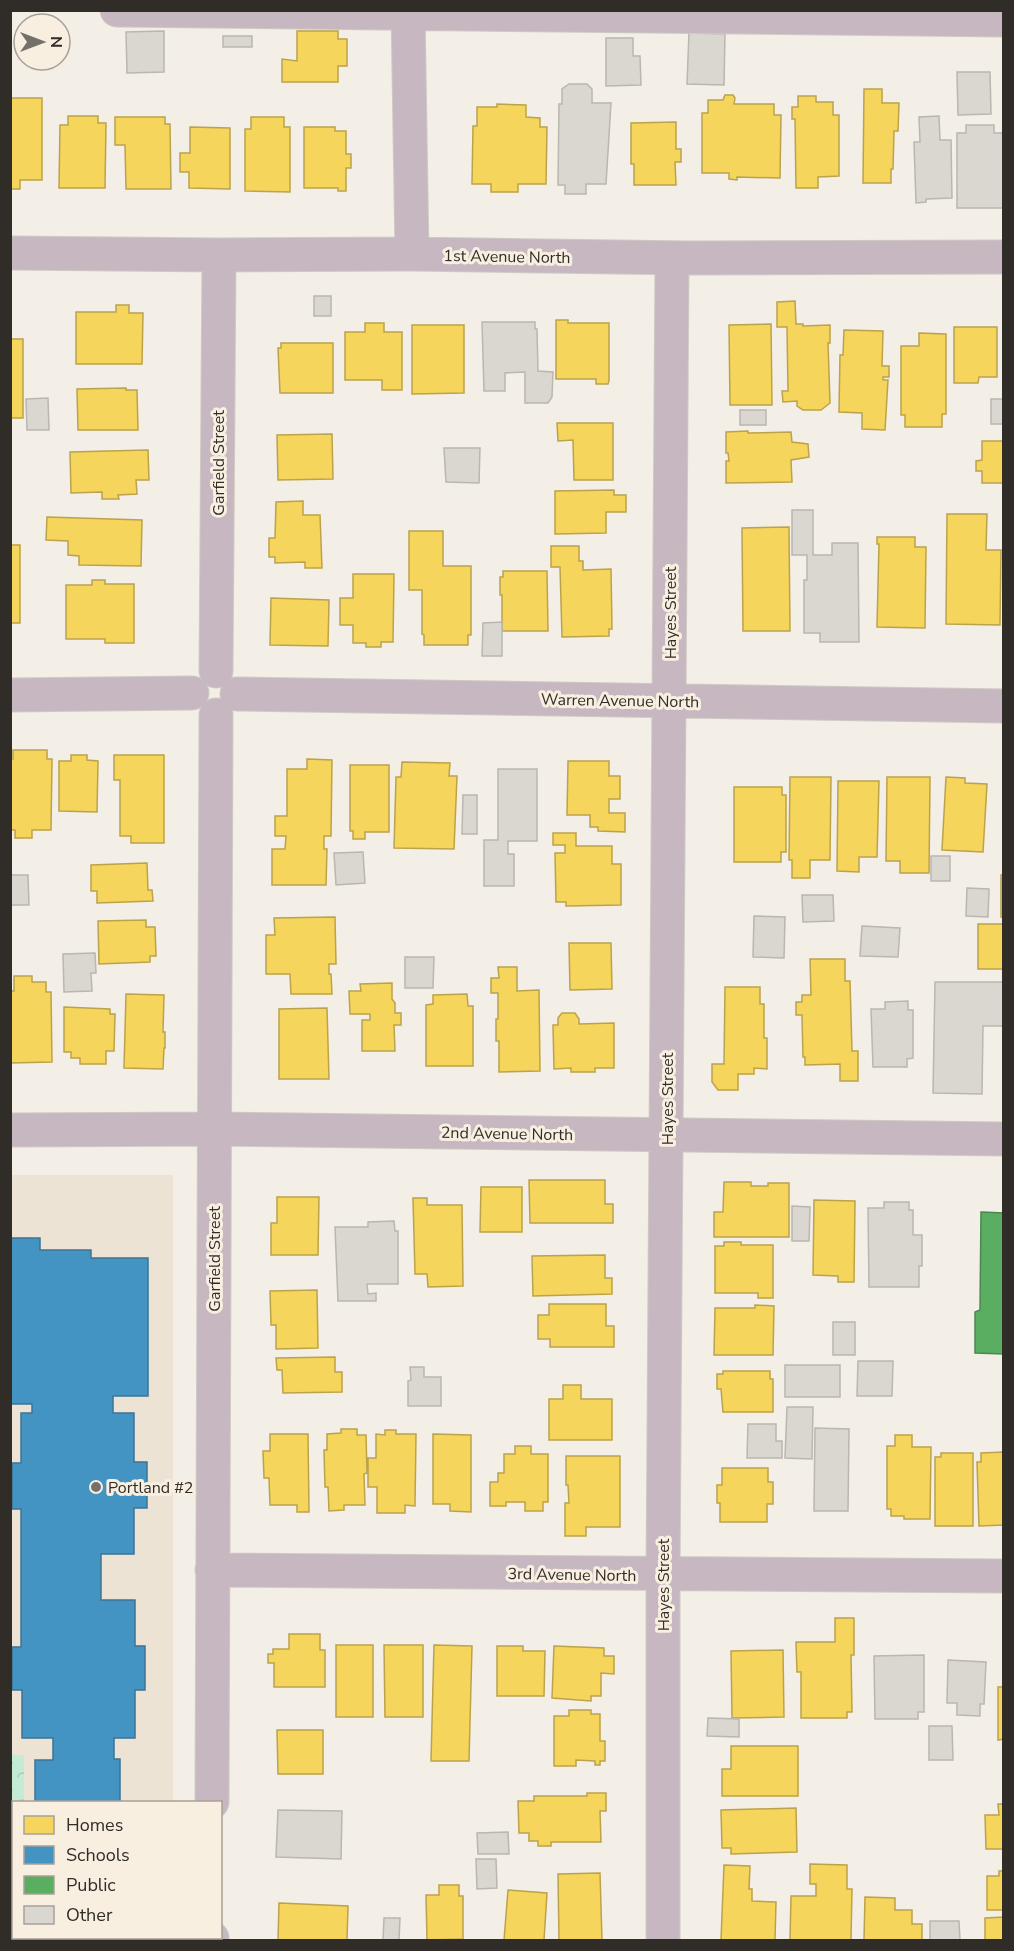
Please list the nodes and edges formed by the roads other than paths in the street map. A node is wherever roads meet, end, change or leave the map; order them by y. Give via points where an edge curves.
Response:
1 (117, 10) edge
2 (408, 13) edge
3 (1004, 20) edge
4 (10, 253) edge
5 (412, 254) junction
6 (219, 255) junction
7 (1004, 257) edge
8 (672, 258) junction
9 (223, 693) junction
10 (10, 694) edge
11 (669, 700) junction
12 (1004, 706) edge
13 (215, 1129) junction
14 (10, 1130) edge
15 (667, 1134) junction
16 (1004, 1139) edge
17 (212, 1570) junction
18 (663, 1575) junction
19 (1004, 1576) edge
20 (212, 1801) edge
21 (663, 1941) edge

1 - 2 street
2 - 3 street
2 - 5 street
4 - 6 street, 1st Avenue North
5 - 6 street, 1st Avenue North
5 - 8 street, 1st Avenue North
6 - 9 street, Garfield Street
7 - 8 street, 1st Avenue North
8 - 11 street, Hayes Street
9 - 10 street via 205,713 192,693
9 - 11 street, Warren Avenue North
9 - 13 street, Garfield Street
11 - 12 street, Warren Avenue North
11 - 15 street, Hayes Street
13 - 14 street, 2nd Avenue North
13 - 15 street, 2nd Avenue North
13 - 17 street, Garfield Street
15 - 16 street, 2nd Avenue North
15 - 18 street, Hayes Street
17 - 18 street, 3rd Avenue North
17 - 20 street, Garfield Street
18 - 19 street, 3rd Avenue North
18 - 21 street, Hayes Street

